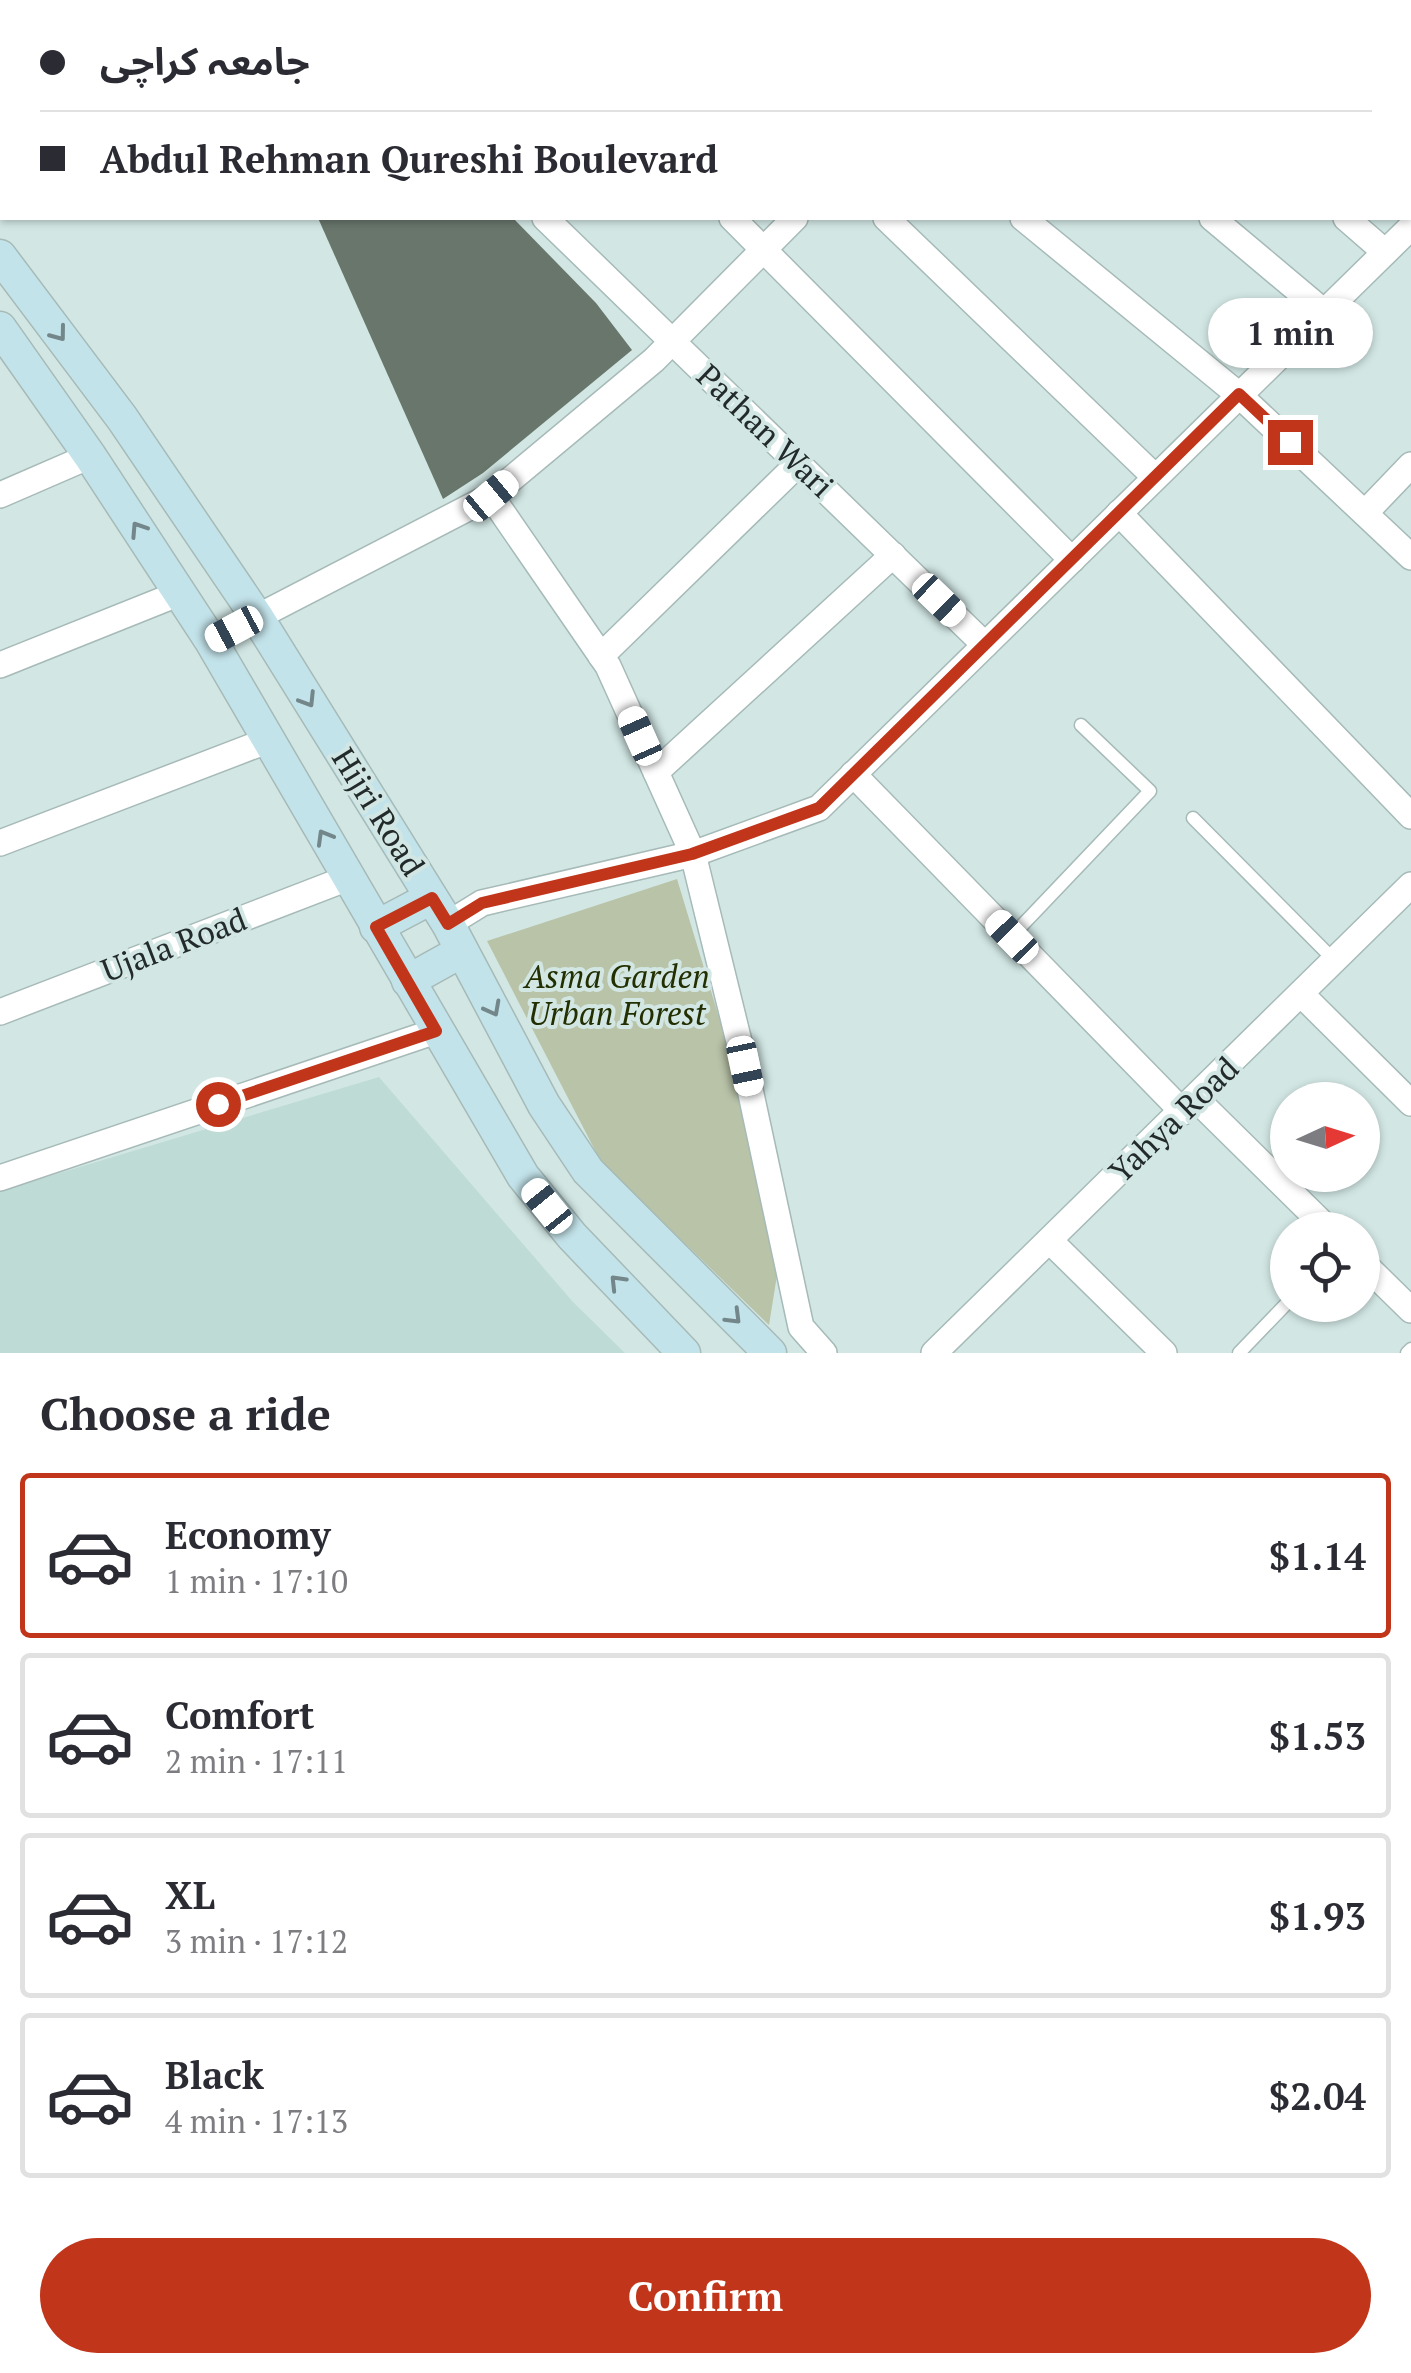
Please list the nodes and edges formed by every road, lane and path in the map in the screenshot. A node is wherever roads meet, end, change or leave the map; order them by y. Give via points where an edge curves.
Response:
1 (547, 220) edge
2 (734, 220) edge
3 (793, 220) edge
4 (888, 220) edge
5 (1025, 220) edge
6 (1214, 220) edge
7 (1348, 220) edge
8 (1411, 227) edge
9 (764, 250) junction
10 (1385, 252) junction
11 (0, 256) edge
12 (1324, 312) junction
13 (0, 328) edge
14 (673, 342) junction
15 (1239, 394) junction
16 (90, 456) junction
17 (798, 464) junction
18 (1411, 465) edge
19 (1156, 476) junction
20 (0, 495) edge
21 (491, 496) junction
22 (1119, 513) junction
23 (1365, 513) junction
24 (892, 555) junction
25 (1411, 557) edge
26 (1072, 560) junction
27 (180, 592) junction
28 (257, 618) junction
29 (211, 641) junction
30 (985, 644) junction
31 (601, 656) junction
32 (0, 664) edge
33 (1081, 725) dead end
34 (269, 740) junction
35 (656, 772) junction
36 (853, 774) junction
37 (1411, 816) edge
38 (1193, 818) dead end
39 (0, 843) edge
40 (692, 854) junction
41 (348, 878) junction
42 (1408, 894) edge
43 (447, 924) junction
44 (376, 927) junction
45 (1012, 937) junction
46 (1335, 961) junction
47 (408, 981) junction
48 (1301, 994) junction
49 (0, 1012) edge
50 (436, 1031) junction
51 (1411, 1103) edge
52 (1189, 1105) junction
53 (0, 1178) edge
54 (1310, 1212) edge
55 (1050, 1241) junction
56 (1380, 1280) edge
57 (1411, 1310) edge
58 (1270, 1321) edge
59 (684, 1353) edge
60 (770, 1353) edge
61 (824, 1353) edge
62 (934, 1353) edge
63 (1164, 1353) edge
64 (1239, 1353) edge

1 - 14 street, Pathan Wari
2 - 9 street
3 - 9 street
4 - 19 street
5 - 15 street
6 - 12 street
7 - 10 street
8 - 10 street
9 - 14 street
9 - 26 street
10 - 12 street
11 -> 28 main road, Hijri Road via 122,418
12 - 15 street
13 - 16 main road, Hijri Road
14 - 17 street, Pathan Wari
14 - 21 street
15 - 19 street
15 - 23 street
16 - 20 street
27 -> 16 main road, Hijri Road
17 - 24 street, Pathan Wari
17 - 31 street
18 - 23 street
19 - 22 street
21 - 28 street
21 - 31 street
22 - 26 street
22 - 37 street
23 - 25 street
24 - 30 street, Pathan Wari
24 - 35 street
26 - 30 street
27 - 29 main road, Hijri Road
27 - 32 street
28 - 29 street
28 -> 43 main road, Hijri Road
29 - 34 main road, Hijri Road
30 - 36 street
31 - 35 street
33 - 45 lane via 1150,791
34 - 39 street
41 -> 34 main road, Hijri Road
35 - 40 street
36 - 40 street via 819,808
36 - 45 street
38 - 46 lane
40 - 43 street via 482,903
40 - 61 street via 801,1327
41 - 44 main road, Hijri Road
41 - 49 street, Ujala Road
42 - 46 street, Yahya Road
43 - 44 main road
43 - 47 main road
43 -> 60 main road, Hijri Road via 544,1105 588,1171
44 - 47 main road, Hijri Road
45 - 52 street
46 - 48 street, Yahya Road
47 - 50 main road, Hijri Road
48 - 51 street
48 - 52 street, Yahya Road
50 - 53 street
59 -> 50 main road, Hijri Road via 523,1176
52 - 54 street
52 - 55 street, Yahya Road
55 - 62 street, Yahya Road
55 - 63 street
56 - 57 street
58 - 64 lane

